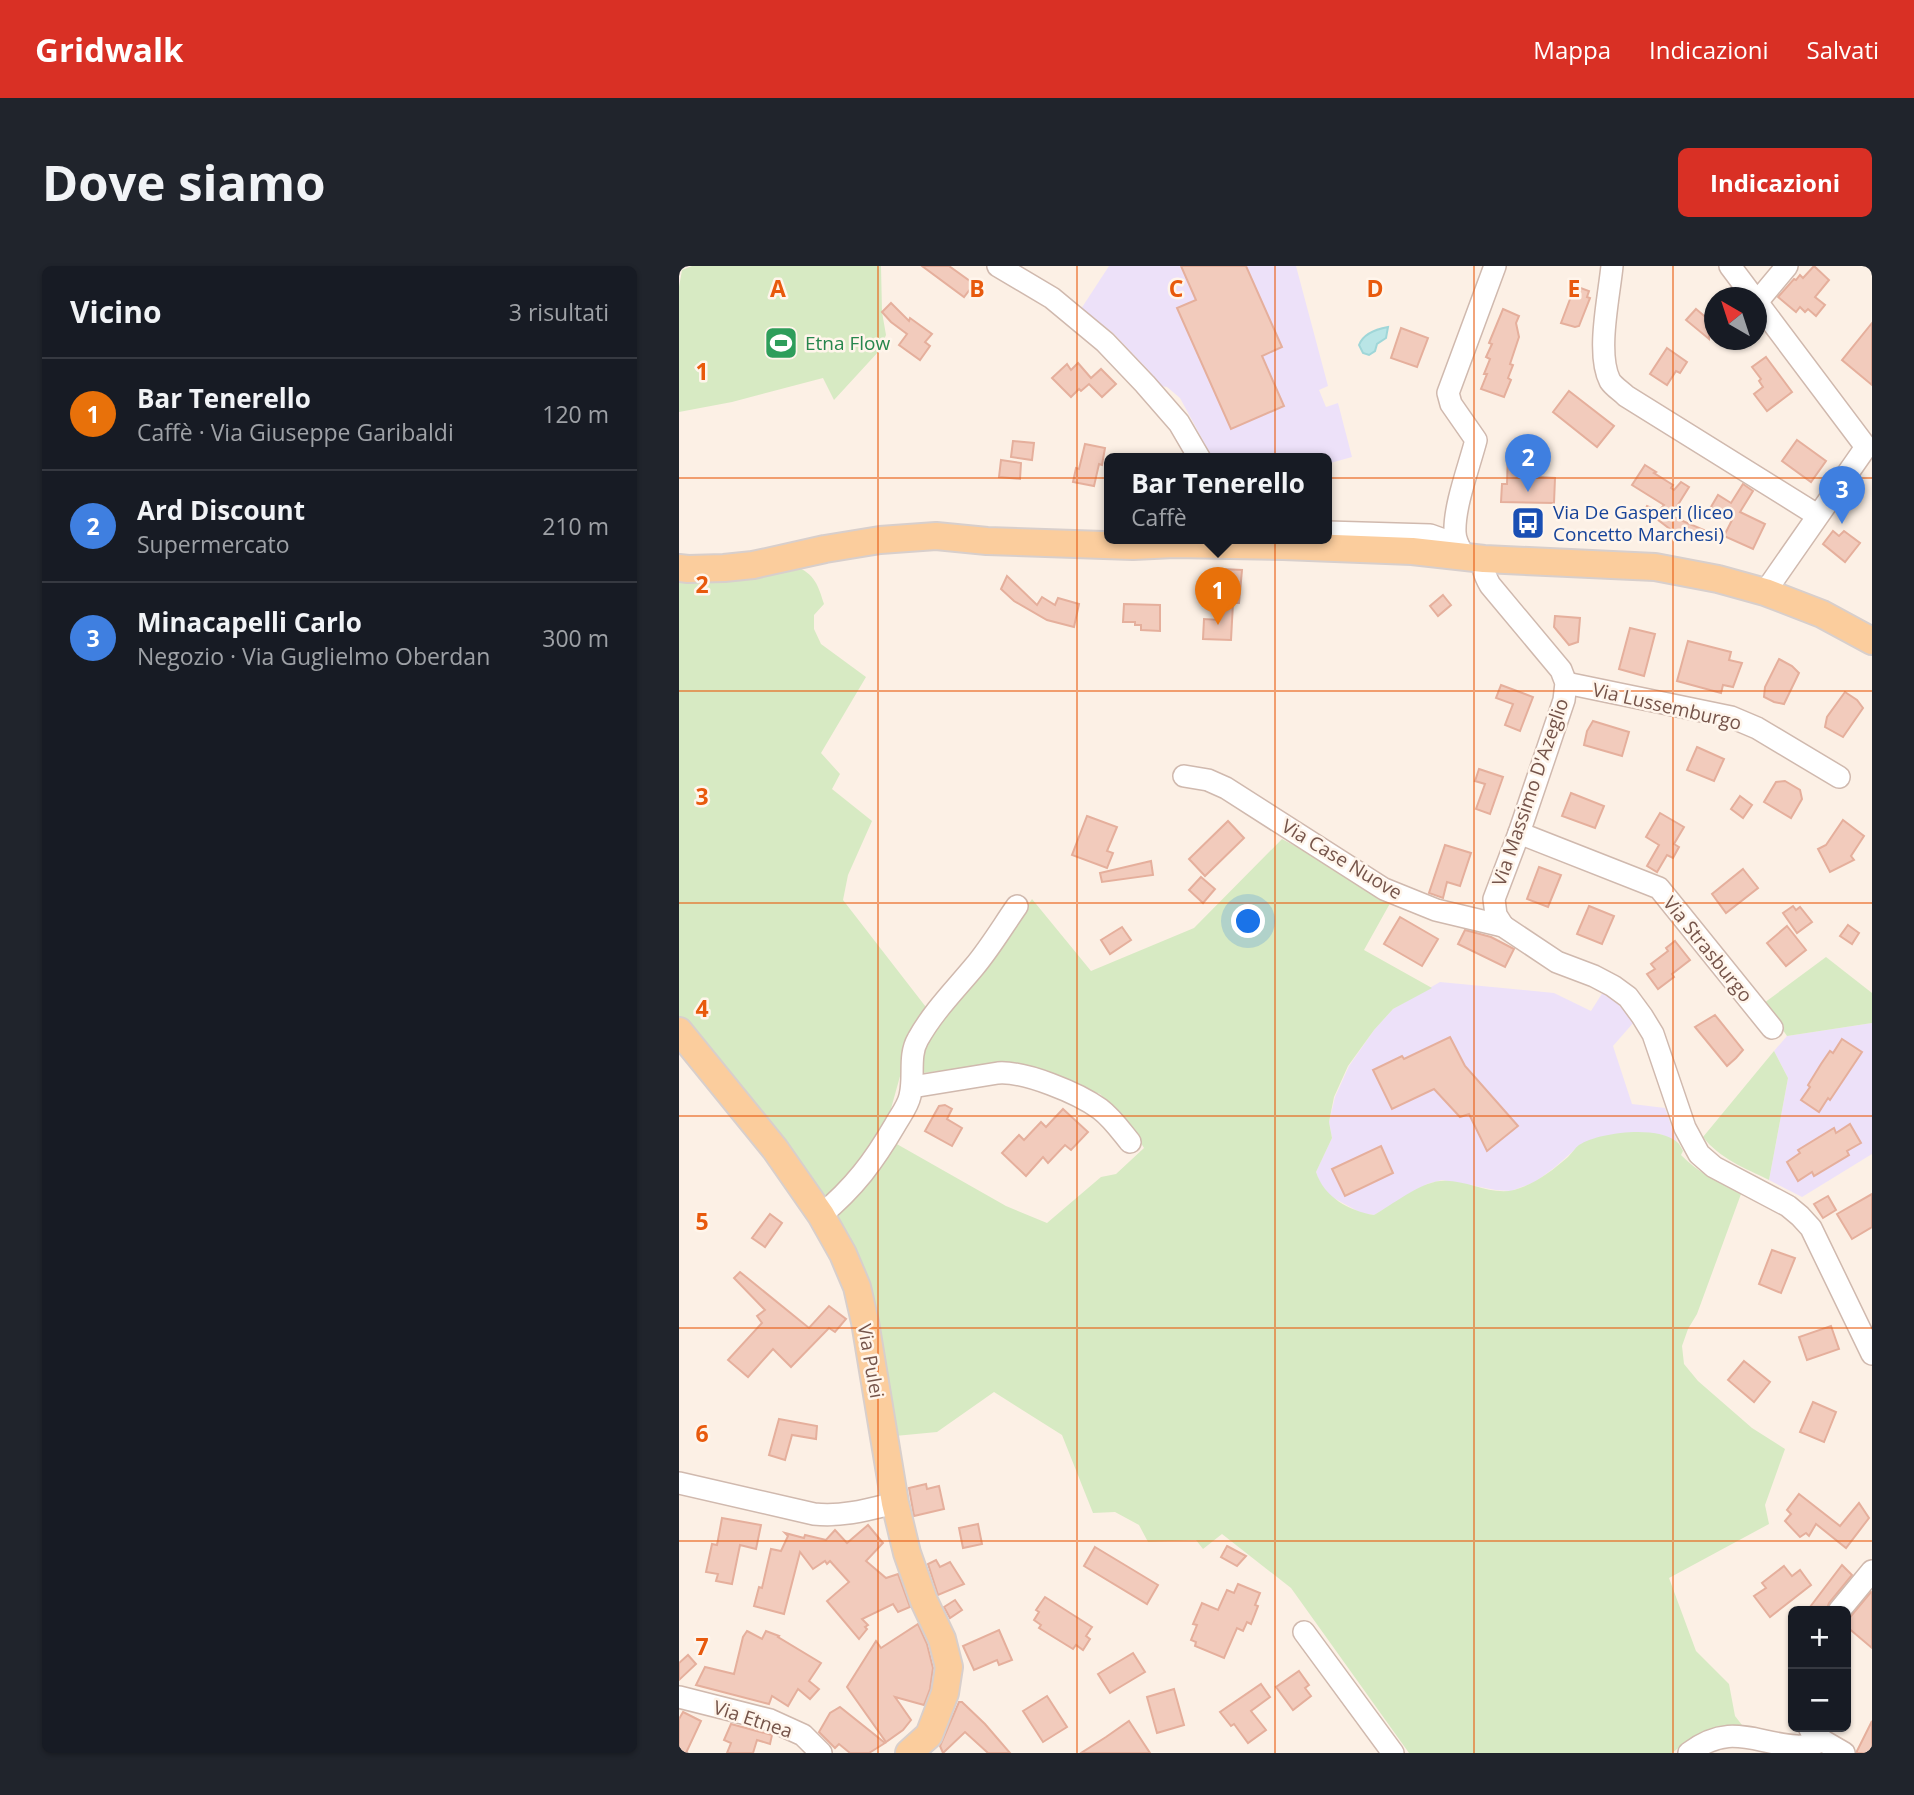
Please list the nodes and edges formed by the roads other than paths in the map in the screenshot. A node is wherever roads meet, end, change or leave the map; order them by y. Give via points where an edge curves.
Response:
1 (998, 266) edge
2 (1495, 266) edge
3 (1612, 266) edge
4 (1730, 266) edge
5 (1787, 266) edge
6 (1746, 287) edge
7 (1767, 288) edge
8 (1767, 315) edge
9 (1196, 453) edge
10 (1457, 510) junction
11 (1817, 515) junction
12 (1332, 532) edge
13 (1430, 535) junction
14 (1174, 544) edge
15 (1310, 544) edge
16 (1133, 546) junction
17 (1466, 555) junction
18 (679, 568) edge
19 (1765, 592) junction
20 (1872, 641) edge
21 (1566, 683) junction
22 (1184, 776) dead end
23 (1839, 777) dead end
24 (1518, 833) junction
25 (1017, 906) dead end
26 (1503, 926) junction
27 (1772, 1028) dead end
28 (679, 1031) edge
29 (912, 1087) junction
30 (1130, 1142) dead end
31 (821, 1215) junction
32 (1872, 1354) edge
33 (679, 1483) edge
34 (894, 1503) junction
35 (1872, 1571) edge
36 (1843, 1606) edge
37 (1304, 1632) dead end
38 (679, 1697) edge
39 (1816, 1734) edge
40 (932, 1744) edge
41 (821, 1753) edge
42 (909, 1753) edge
43 (1392, 1753) edge
44 (1689, 1753) edge
45 (1845, 1753) edge

1 - 9 street via 1052,298 1105,342 1179,424
2 - 10 street via 1448,393 1476,440
3 - 11 street via 1603,349 1611,383
4 - 6 street
5 - 7 street
8 - 11 street via 1866,447
10 - 13 street
10 - 17 street via 1455,533
11 - 19 street
12 - 13 street, Via Massimo D'Azeglio
13 - 17 street, Via Massimo D'Azeglio
14 - 16 main road
15 - 17 main road
16 - 17 main road via 1173,552 1410,561
16 - 18 main road via 936,536 880,540 753,565
17 - 19 main road via 1655,566
17 - 21 street, Via Massimo D'Azeglio via 1469,566 1561,670
19 - 20 main road via 1822,614
21 - 23 street, Via Lussemburgo via 1731,717
21 - 24 street, Via Massimo D'Azeglio
22 - 26 street, Via Case Nuove via 1226,788 1384,889 1436,910
24 - 26 street, Via Massimo D'Azeglio via 1494,899
24 - 27 street, Via Strasburgo via 1659,888
25 - 29 street via 916,1042
26 - 32 street, Via Case Nuove via 1557,962 1594,976 1628,997 1653,1034 1695,1148 1714,1167 1788,1206 1811,1228
28 - 31 main road, Via Pulei via 775,1149
29 - 30 street via 998,1073 1027,1076 1089,1101
29 - 31 street via 909,1101 876,1156 858,1181
31 - 34 main road, Via Pulei via 843,1254 865,1322
33 - 34 street via 832,1516
34 - 40 main road, Via Pulei via 907,1553 949,1667
35 - 36 street
37 - 43 street
38 - 41 street, Via Etnea via 770,1720 803,1735
39 - 44 street via 1798,1747 1739,1735
39 - 45 street
40 - 42 main road

